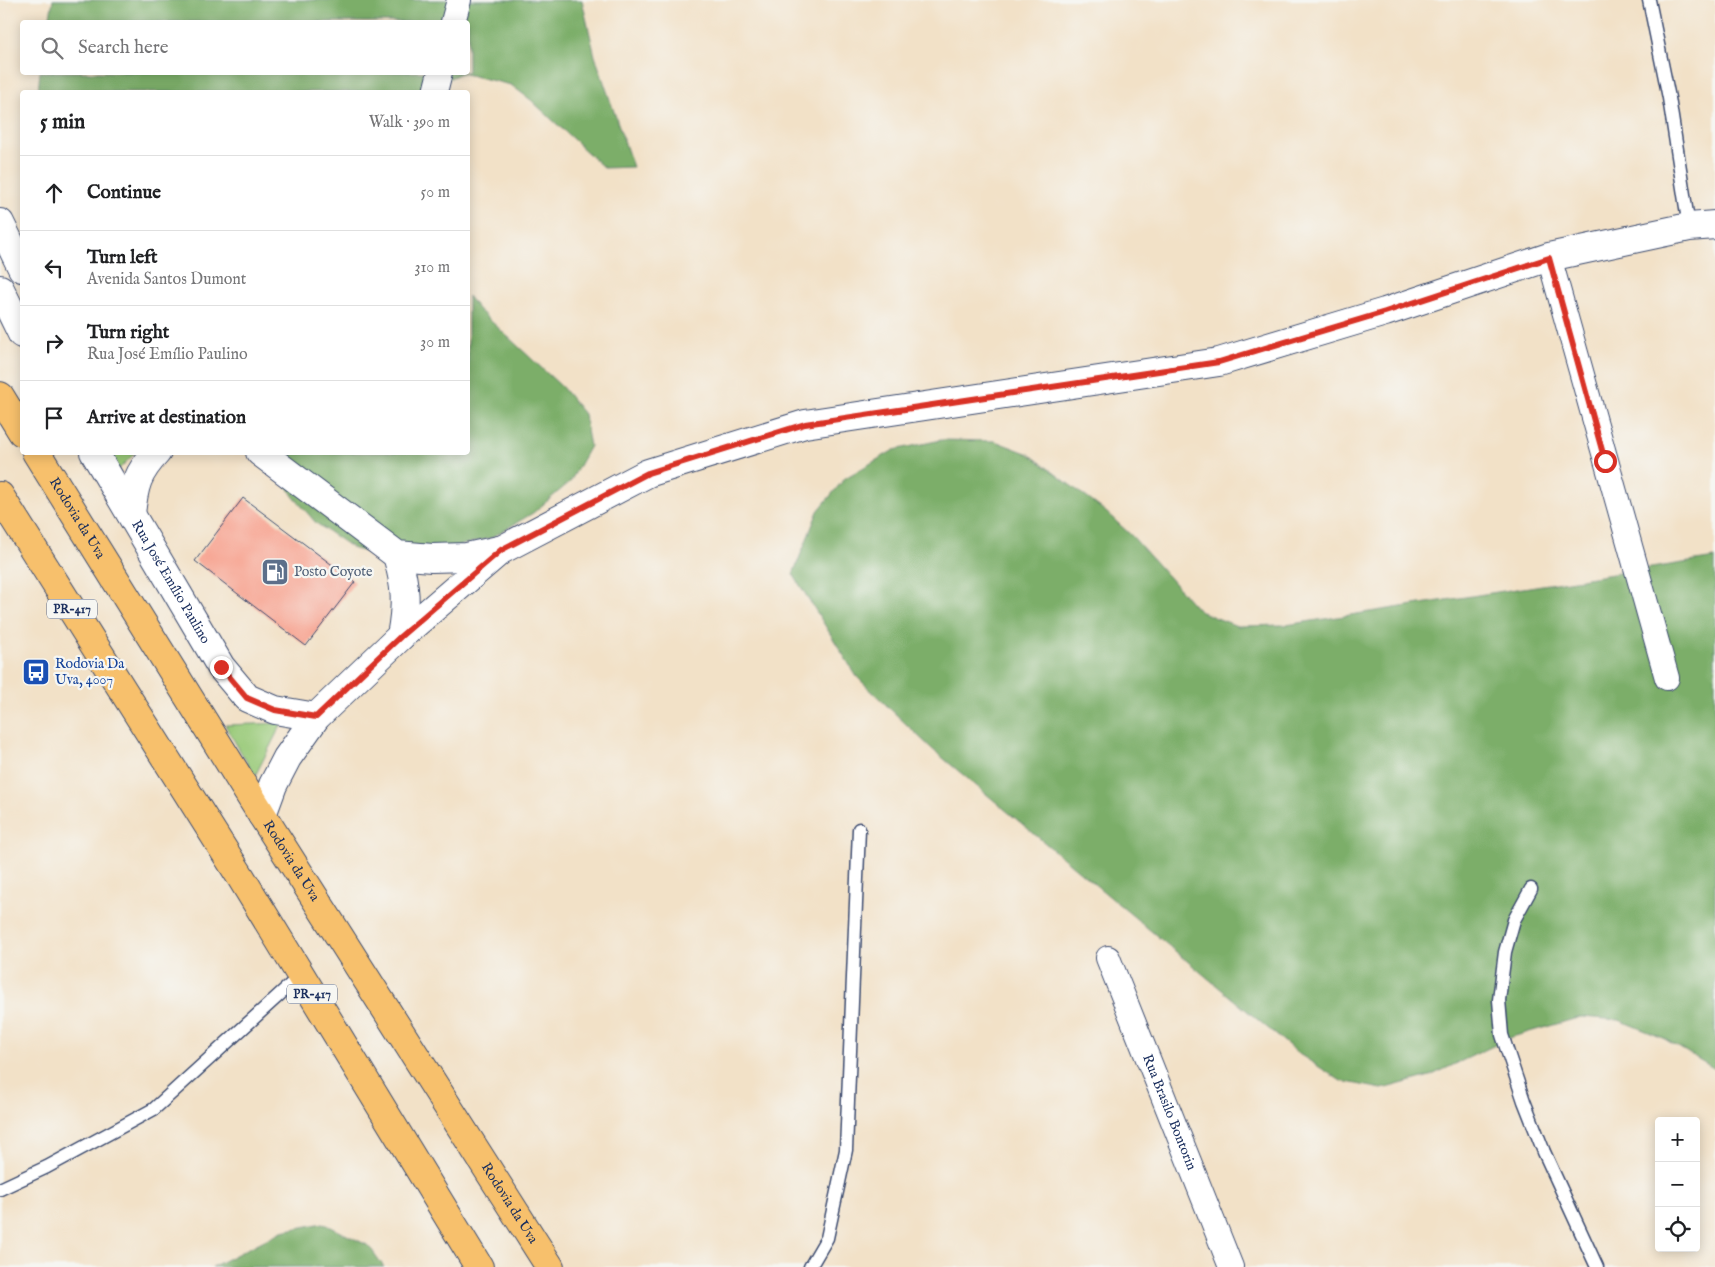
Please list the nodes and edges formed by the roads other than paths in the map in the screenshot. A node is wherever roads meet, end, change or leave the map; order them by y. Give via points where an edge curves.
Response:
1 (459, 0) edge
2 (1648, 0) edge
3 (454, 20) edge
4 (439, 75) edge
5 (435, 90) edge
6 (0, 223) edge
7 (1702, 226) edge
8 (1549, 258) junction
9 (20, 264) edge
10 (0, 289) edge
11 (20, 330) edge
12 (0, 396) edge
13 (20, 429) edge
14 (38, 455) edge
15 (96, 455) edge
16 (154, 455) edge
17 (264, 455) edge
18 (0, 496) edge
19 (132, 514) junction
20 (501, 550) junction
21 (397, 555) junction
22 (401, 636) junction
23 (1667, 678) dead end
24 (316, 717) junction
25 (262, 815) junction
26 (859, 829) dead end
27 (1531, 889) dead end
28 (1108, 958) dead end
29 (301, 975) junction
30 (0, 1189) edge
31 (479, 1267) edge
32 (550, 1267) edge
33 (810, 1267) edge
34 (1232, 1267) edge
35 (1596, 1267) edge

1 - 3 street
2 - 7 lane via 1668,98
4 - 5 street
6 - 9 street
7 - 8 street
8 - 20 street via 1219,362 805,424 648,473
8 - 23 street
10 - 11 street
12 - 13 main road
14 - 25 main road, Rodovia da Uva
15 - 19 street, Rua José Emílio Paulino
16 - 19 street via 134,488
17 - 21 street
18 - 29 main road, PR-417
19 - 24 street, Rua José Emílio Paulino via 221,667 247,698 275,710
20 - 21 street via 467,557
20 - 22 street
21 - 22 street via 405,581 406,609
22 - 24 street
24 - 25 street via 284,765
25 - 32 main road, Rodovia da Uva
26 - 33 lane via 846,1150 827,1238
27 - 35 lane via 1514,920 1505,952 1499,1000 1502,1035 1544,1152
28 - 34 street, Rua Brasilo Bontorin
29 - 30 lane via 154,1109
29 - 31 main road, PR-417

